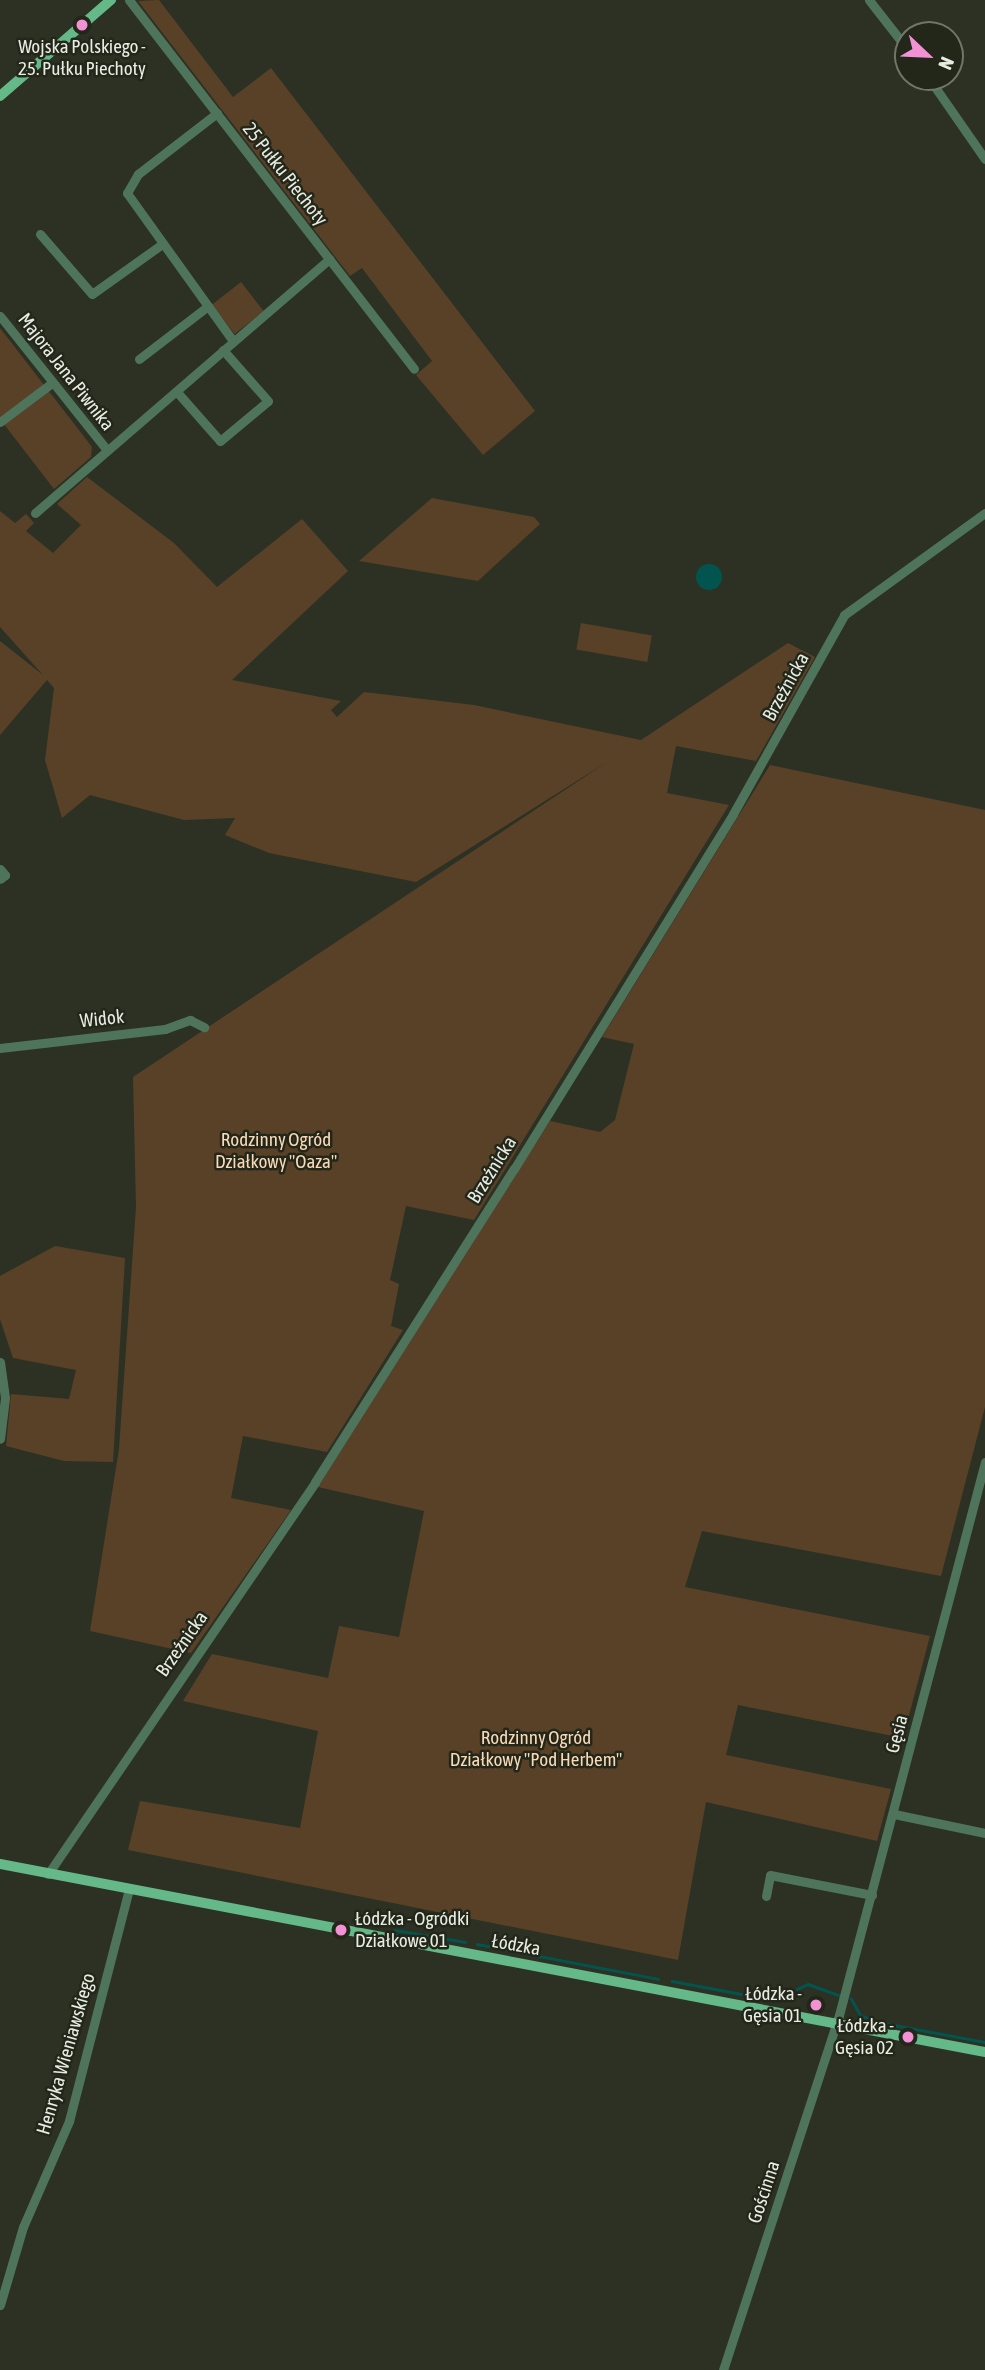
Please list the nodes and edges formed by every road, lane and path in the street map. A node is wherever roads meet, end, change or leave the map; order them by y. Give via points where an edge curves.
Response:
1 (111, 0) edge
2 (129, 0) edge
3 (869, 0) edge
4 (894, 32) edge
5 (938, 91) edge
6 (0, 96) edge
7 (216, 113) junction
8 (985, 159) edge
9 (40, 234) dead end
10 (162, 244) junction
11 (329, 259) junction
12 (208, 306) junction
13 (0, 316) edge
14 (233, 341) junction
15 (223, 350) junction
16 (139, 359) dead end
17 (414, 369) dead end
18 (52, 383) junction
19 (177, 392) junction
20 (0, 422) edge
21 (106, 449) junction
22 (35, 513) dead end
23 (985, 513) edge
24 (204, 1027) dead end
25 (0, 1048) edge
26 (0, 1362) edge
27 (0, 1439) edge
28 (985, 1462) edge
29 (894, 1814) junction
30 (985, 1833) edge
31 (0, 1864) edge
32 (48, 1874) junction
33 (129, 1889) junction
34 (872, 1895) junction
35 (766, 1896) dead end
36 (838, 2020) junction
37 (985, 2052) edge
38 (0, 2305) edge
39 (723, 2370) edge

1 - 6 main road
2 - 7 street, 25 Pułku Piechoty
3 - 4 street
5 - 8 street
7 - 10 street via 130,183 128,197
7 - 11 street, 25 Pułku Piechoty
9 - 10 street via 83,290 94,295
10 - 12 street
11 - 14 street
11 - 17 street, 25 Pułku Piechoty
12 - 14 street
12 - 16 street
13 - 18 street, Majora Jana Piwnika
14 - 15 street
15 - 19 street
15 - 19 street via 268,401 220,441
18 - 20 street
18 - 21 street, Majora Jana Piwnika
19 - 21 street
21 - 22 street
23 - 32 street, Brzeźnicka via 844,615 739,804 485,1214 315,1482
24 - 25 street, Widok via 190,1020 165,1029
26 - 27 street via 5,1398
28 - 29 street, Gęsia
29 - 30 street
29 - 34 street, Gęsia
31 - 32 main road, Łódzka
32 - 33 main road, Łódzka
33 - 36 main road, Łódzka
33 - 38 street, Henryka Wieniawskiego via 69,2121 23,2227
34 - 35 street via 771,1875
34 - 36 street, Gęsia
36 - 37 main road, Łódzka
36 - 39 street, Gościnna

